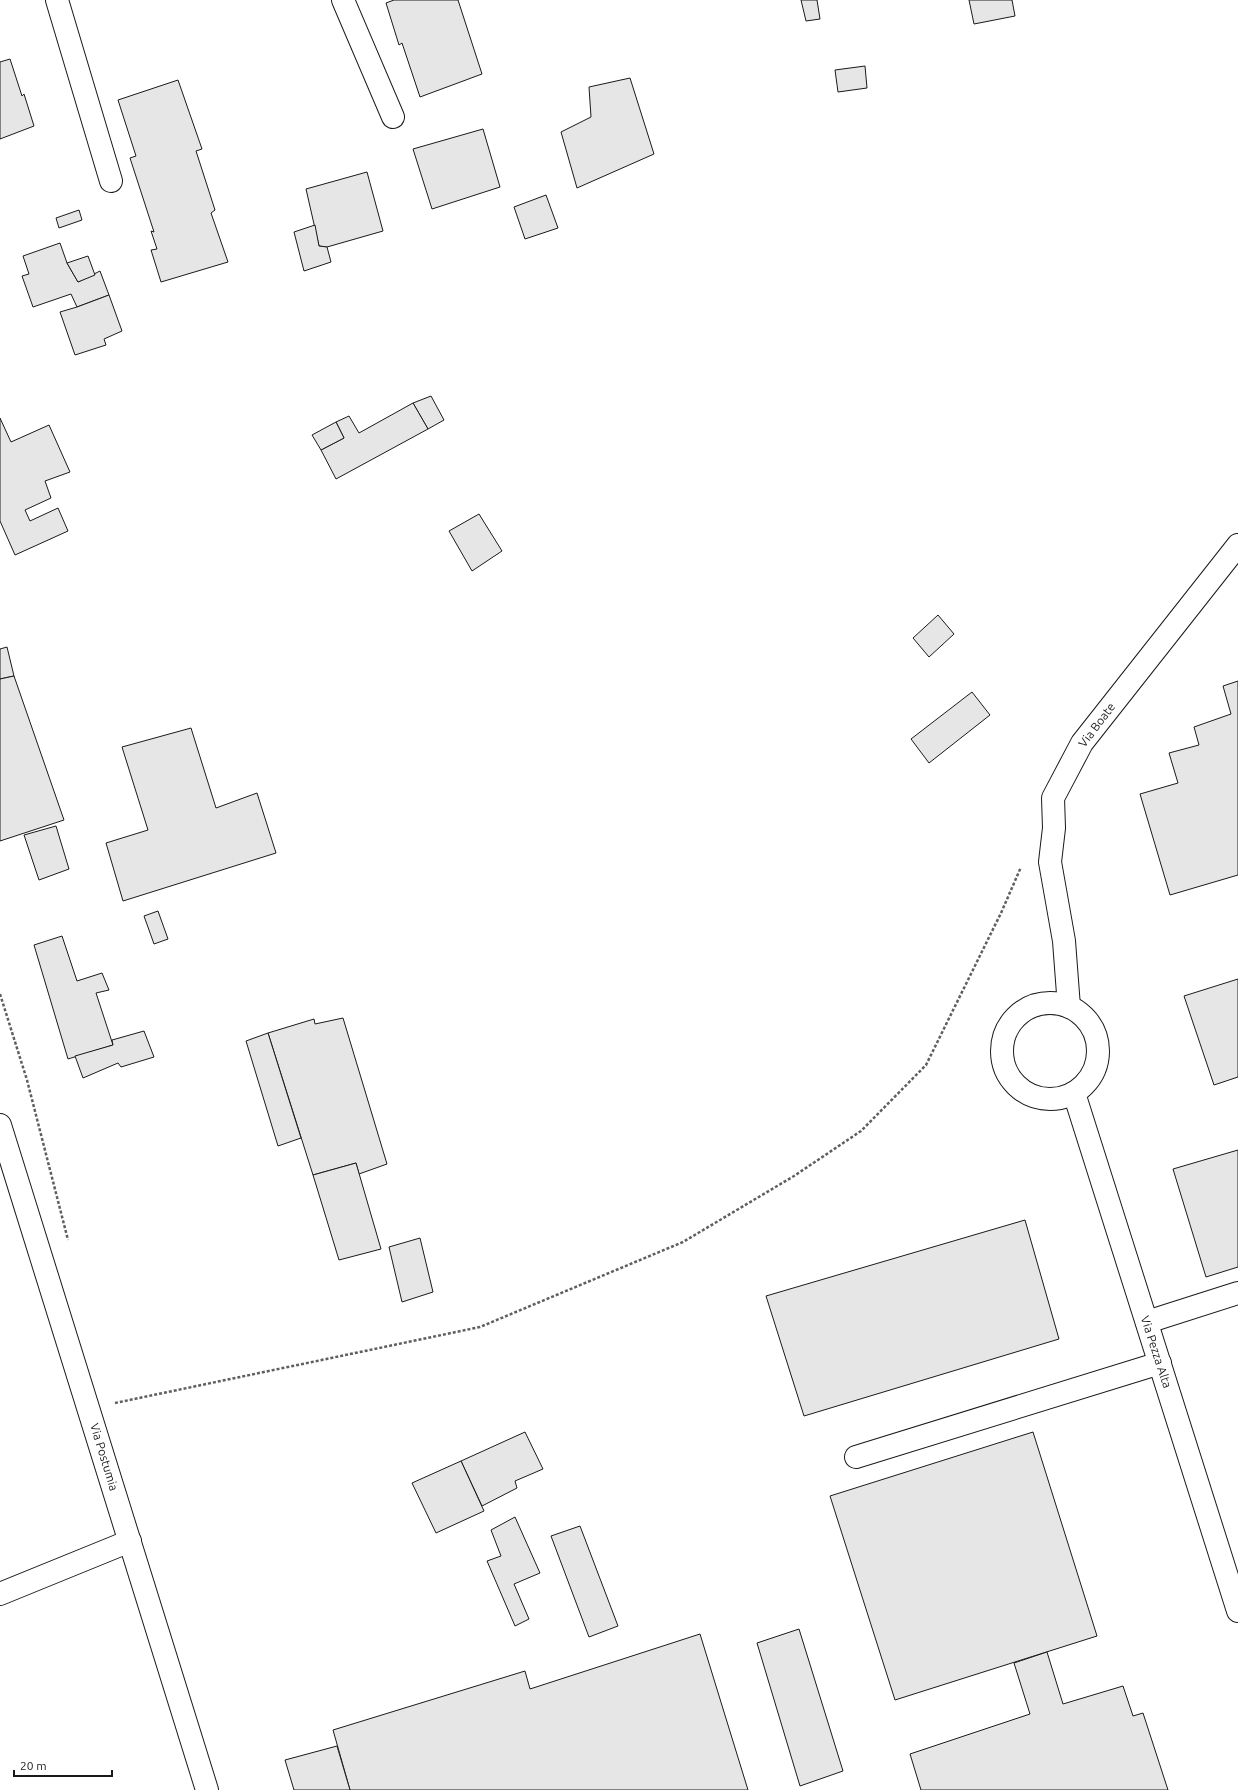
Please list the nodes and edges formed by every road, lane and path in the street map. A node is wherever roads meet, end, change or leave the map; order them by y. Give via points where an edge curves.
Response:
1 (57, 0) edge
2 (343, 0) edge
3 (393, 117) dead end
4 (111, 181) dead end
5 (1238, 545) edge
6 (1021, 865) dead end
7 (1064, 941) junction
8 (1048, 1003) junction
9 (1069, 1007) junction
10 (1074, 1094) junction
11 (0, 1125) edge
12 (1238, 1293) edge
13 (1147, 1322) junction
14 (1160, 1364) junction
15 (113, 1404) dead end
16 (856, 1457) dead end
17 (130, 1541) junction
18 (0, 1594) edge
19 (1238, 1611) edge
20 (207, 1790) edge

1 - 4 street
2 - 3 street
5 - 7 street, Via Boate via 1082,743 1053,798 1054,828 1050,862
6 - 15 path via 1001,913 926,1065 861,1131 794,1176 682,1242 480,1327
7 - 8 street
7 - 9 street, Via Boate
8 - 9 street
8 - 10 street via 1032,1006 1018,1015 1008,1027 1002,1042 1006,1072 1015,1086 1043,1100 1059,1099
9 - 10 street via 1082,1015 1092,1027 1098,1048 1094,1071
10 - 13 street, Via Pezza Alta
11 - 17 street, Via Postumia
12 - 13 street
13 - 14 street, Via Pezza Alta
14 - 16 street
14 - 19 street, Via Pezza Alta
17 - 18 street
17 - 20 street, Via Postumia

